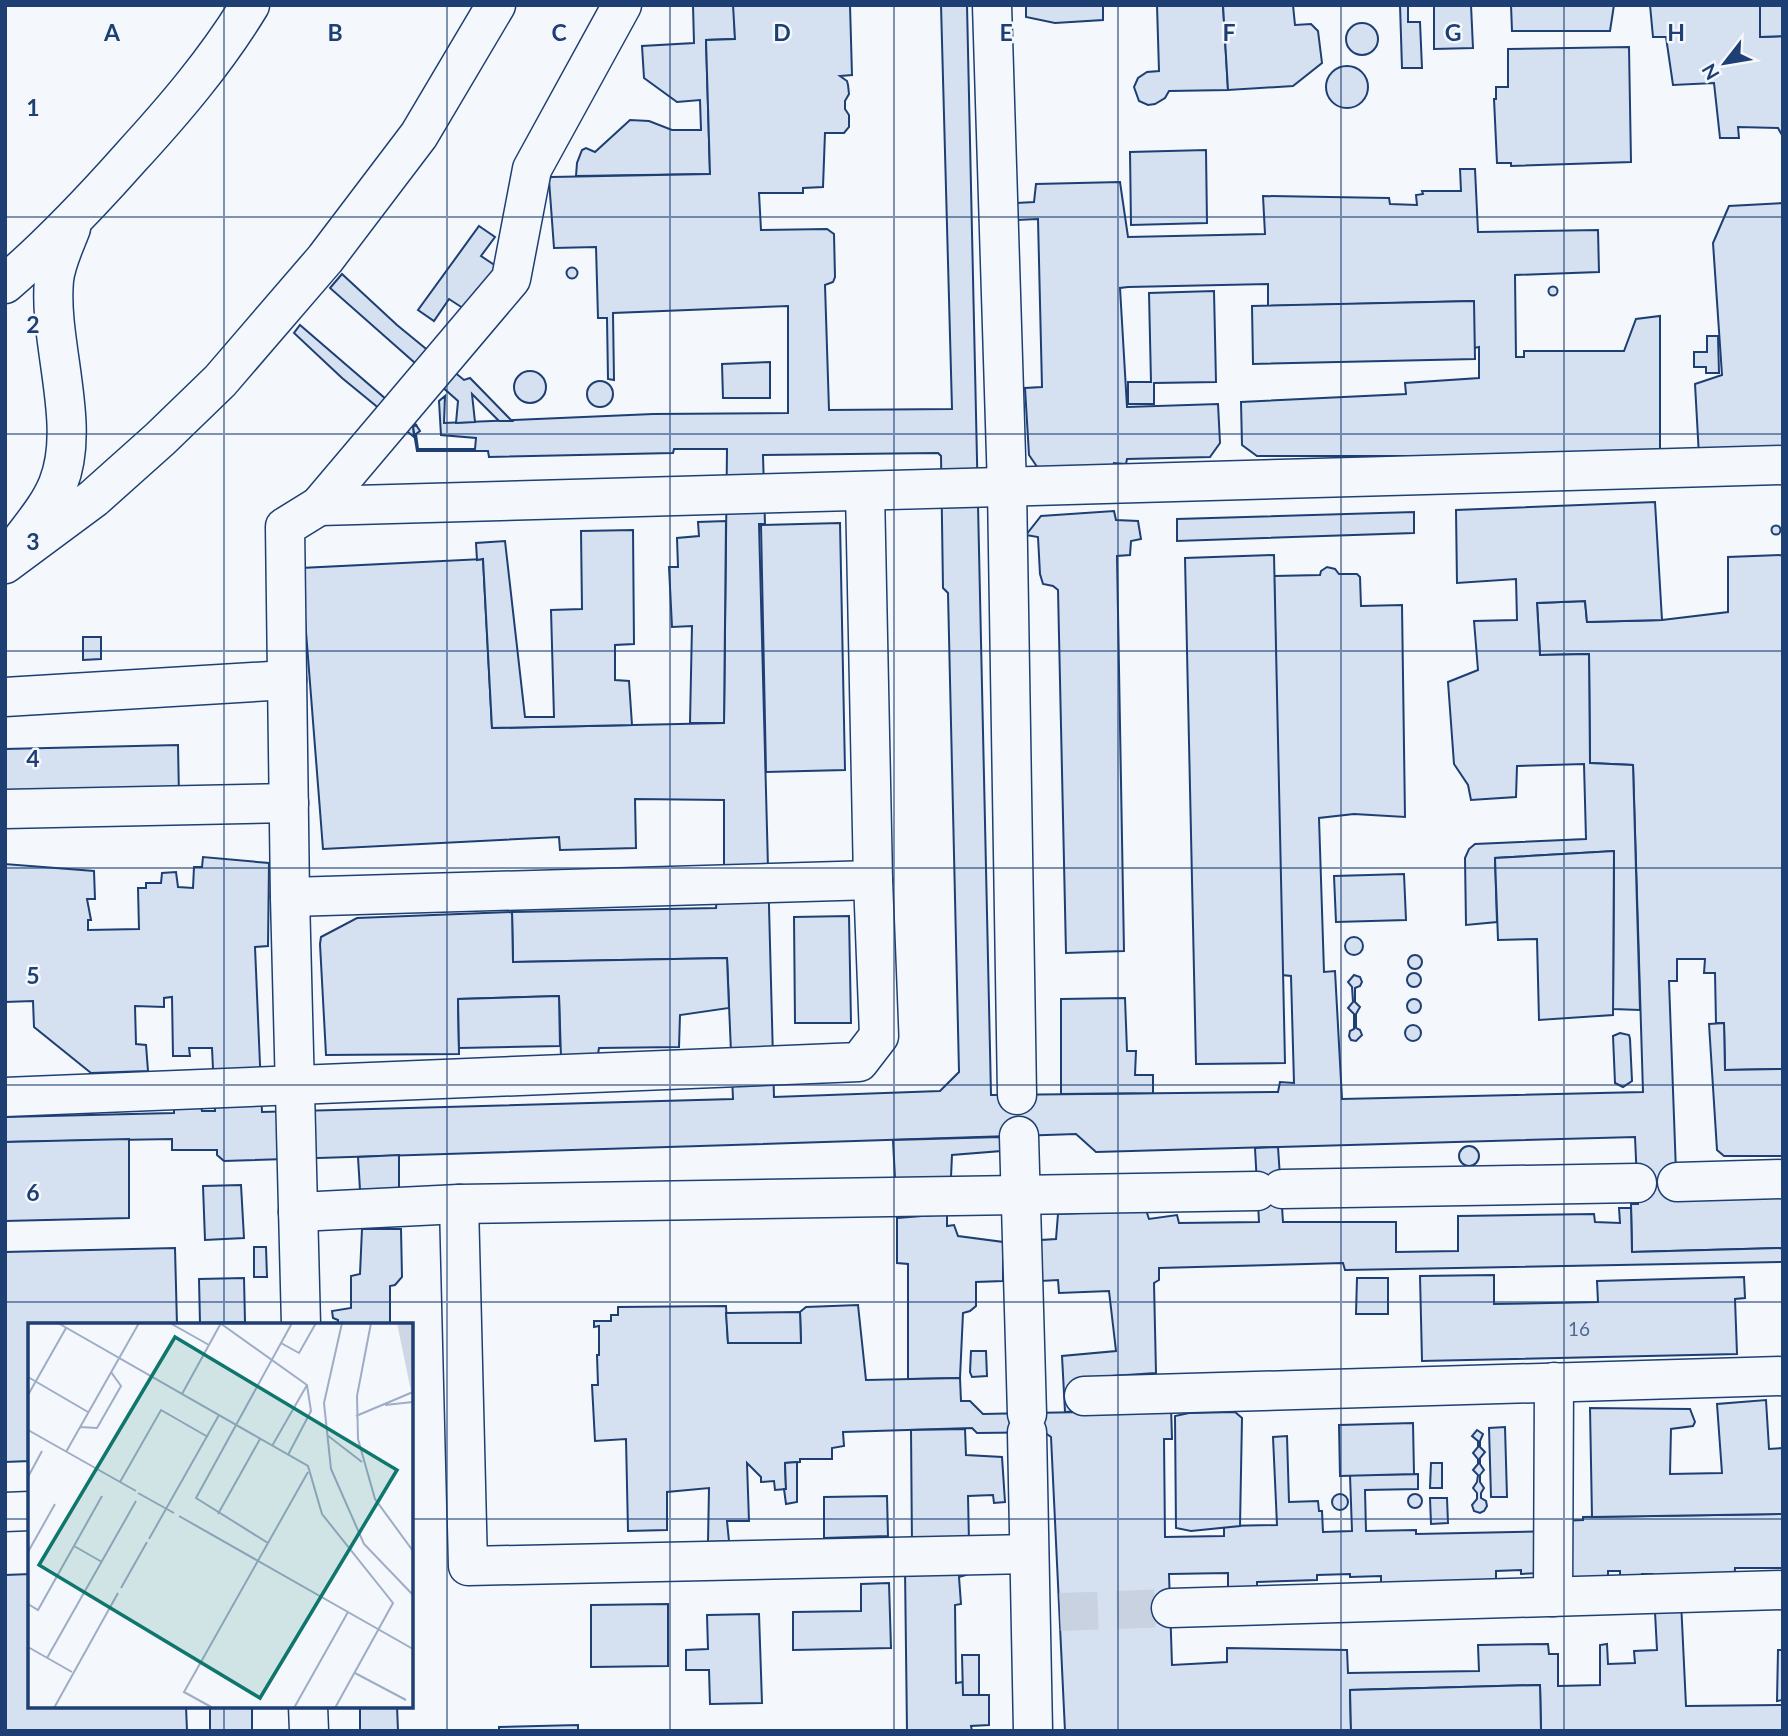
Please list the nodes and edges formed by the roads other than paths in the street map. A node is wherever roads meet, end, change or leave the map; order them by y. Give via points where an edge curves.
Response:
1 (250, 5) edge
2 (496, 5) edge
3 (622, 5) edge
4 (992, 5) edge
5 (76, 216) junction
6 (5, 284) edge
7 (1783, 465) edge
8 (1007, 488) junction
9 (866, 491) junction
10 (319, 506) junction
11 (5, 563) edge
12 (287, 680) junction
13 (5, 697) edge
14 (289, 803) junction
15 (5, 809) edge
16 (873, 880) junction
17 (290, 897) junction
18 (296, 1086) junction
19 (1017, 1095) dead end
20 (5, 1097) edge
21 (1019, 1136) dead end
22 (1783, 1179) edge
23 (1676, 1182) dead end
24 (1637, 1183) dead end
25 (1020, 1195) junction
26 (459, 1204) junction
27 (298, 1212) junction
28 (301, 1323) edge
29 (1783, 1377) edge
30 (1554, 1382) junction
31 (1026, 1415) junction
32 (28, 1511) edge
33 (5, 1512) edge
34 (1029, 1555) junction
35 (1783, 1590) edge
36 (1553, 1597) junction
37 (1171, 1608) tunnel mouth
38 (308, 1708) edge
39 (309, 1731) edge
40 (1033, 1731) edge

1 - 5 lane via 176,107
2 - 11 lane via 419,135 325,259 220,381 94,498
3 - 10 lane via 532,169 511,279
4 - 8 lane
5 - 6 lane
5 - 11 lane via 54,278 66,446 59,482
7 - 8 lane
8 - 9 lane
8 - 19 lane
9 - 10 lane
9 - 16 lane
10 - 12 lane via 285,527
12 - 13 lane
12 - 14 lane
14 - 15 lane
14 - 17 lane
16 - 17 lane
16 - 18 lane via 879,1036 859,1062
17 - 18 lane
18 - 20 lane
18 - 27 lane
21 - 25 lane
22 - 23 lane
24 - 25 lane
25 - 26 lane
25 - 31 lane
26 - 27 lane
26 - 34 lane via 468,1566
27 - 28 lane
29 - 30 lane
30 - 31 lane via 1074,1397
30 - 36 lane
31 - 34 lane
32 - 33 lane
34 - 40 lane via 1045,1612
35 - 36 lane
36 - 37 lane
38 - 39 lane

